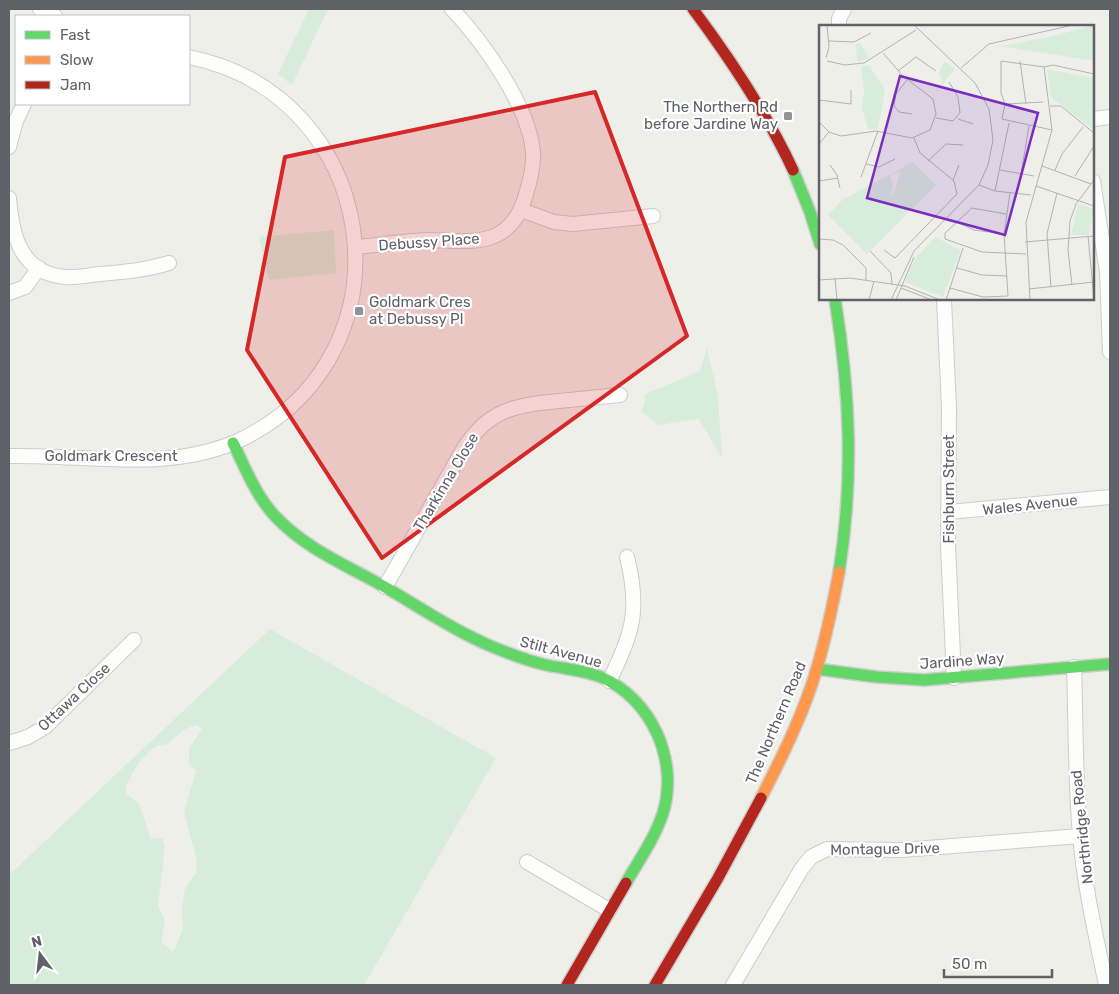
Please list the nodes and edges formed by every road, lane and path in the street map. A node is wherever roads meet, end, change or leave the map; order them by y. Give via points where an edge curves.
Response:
1 (40, 9) edge
2 (452, 9) edge
3 (693, 9) edge
4 (844, 9) edge
5 (53, 15) edge
6 (839, 25) edge
7 (190, 58) edge
8 (24, 105) edge
9 (1110, 117) edge
10 (1094, 119) edge
11 (9, 147) edge
12 (1094, 188) edge
13 (9, 198) edge
14 (521, 210) junction
15 (653, 216) dead end
16 (819, 241) edge
17 (356, 247) junction
18 (169, 263) dead end
19 (39, 268) junction
20 (9, 293) edge
21 (834, 300) edge
22 (944, 300) edge
23 (1110, 352) edge
24 (620, 394) dead end
25 (232, 443) junction
26 (9, 456) edge
27 (1110, 497) edge
28 (949, 512) junction
29 (627, 557) dead end
30 (385, 588) junction
31 (134, 640) dead end
32 (1110, 664) edge
33 (1074, 667) junction
34 (817, 669) junction
35 (954, 678) junction
36 (609, 681) junction
37 (9, 743) edge
38 (1080, 836) junction
39 (527, 862) dead end
40 (609, 910) junction
41 (566, 985) edge
42 (655, 985) edge
43 (733, 985) edge
44 (1106, 985) edge

1 - 5 street
2 - 14 street, Debussy Place via 501,74 528,128 533,162
3 - 16 main road via 738,72 778,139 805,199
4 - 6 street
7 - 17 street, Goldmark Crescent via 220,66 256,82 286,103 308,127 325,150 341,181
8 - 11 street
9 - 10 street
12 - 23 street via 1107,272
13 - 19 street via 15,238 23,253
14 - 15 street via 554,222 573,224
14 - 17 street, Debussy Place via 502,232 486,238
17 - 25 street, Goldmark Crescent via 350,304 328,359 305,391 281,414
18 - 19 street via 139,270 74,277 54,275
19 - 20 street via 25,287
21 - 34 main road, The Northern Road via 845,363 850,441 849,495 840,571
22 - 28 street, Fishburn Street
24 - 30 street, Tharkinna Close via 518,406 485,422 470,438
25 - 26 street, Goldmark Crescent via 191,456 161,459
25 - 30 main road, Stilt Avenue via 261,498 280,521 309,544
27 - 28 street, Wales Avenue
28 - 35 street, Fishburn Street
29 - 36 street via 635,597 633,617 624,651
30 - 36 main road, Stilt Avenue via 489,646
31 - 37 street, Ottawa Close via 44,727 28,738
32 - 33 main road, Jardine Way
33 - 35 main road, Jardine Way
33 - 38 street, Northridge Road
34 - 35 main road, Jardine Way via 924,680
34 - 42 main road, The Northern Road via 786,746 741,837
36 - 40 main road, Stilt Avenue via 638,704 656,728 664,751 668,780 661,822
38 - 43 street, Montague Drive via 944,848 836,848 818,852 802,868
38 - 44 street, Northridge Road
39 - 40 street
40 - 41 main road, Stilt Avenue

